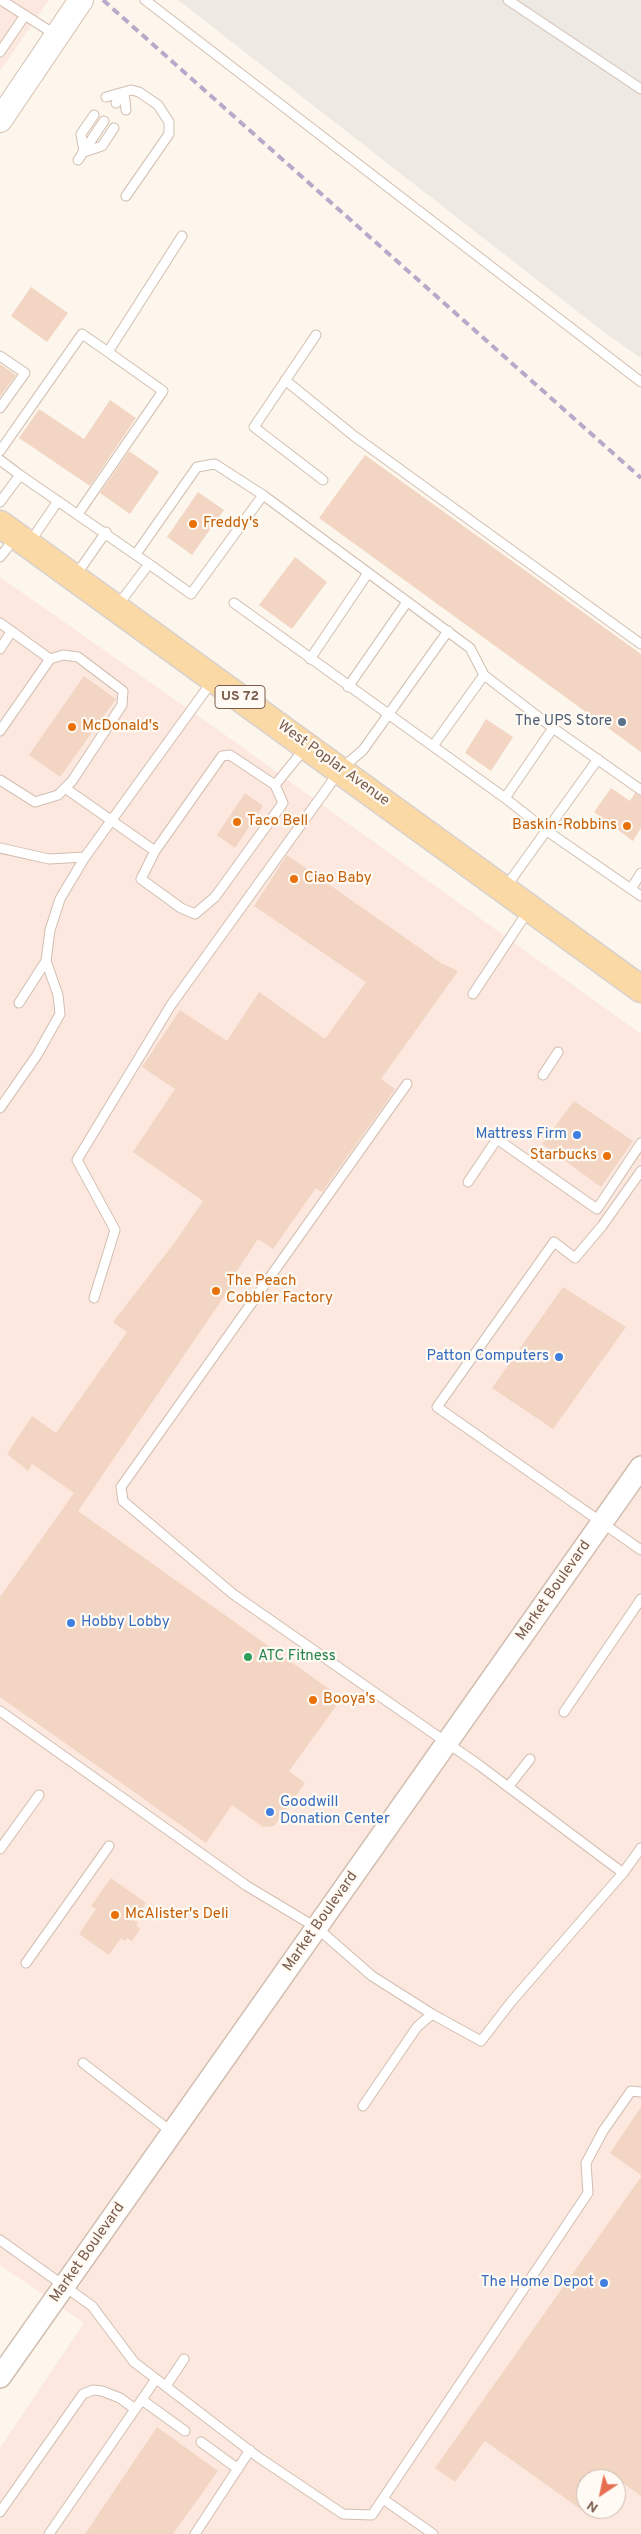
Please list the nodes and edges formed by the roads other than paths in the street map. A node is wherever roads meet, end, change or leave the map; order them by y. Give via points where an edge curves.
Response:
1 (2, 0) edge
2 (82, 0) edge
3 (145, 0) edge
4 (508, 0) edge
5 (25, 15) junction
6 (57, 36) junction
7 (0, 52) edge
8 (641, 89) edge
9 (124, 92) junction
10 (106, 97) dead end
11 (116, 103) dead end
12 (126, 110) dead end
13 (94, 115) dead end
14 (0, 120) edge
15 (104, 121) dead end
16 (114, 128) dead end
17 (84, 152) junction
18 (78, 160) dead end
19 (126, 196) dead end
20 (182, 236) dead end
21 (316, 335) dead end
22 (108, 352) junction
23 (0, 356) edge
24 (285, 380) junction
25 (641, 382) edge
26 (0, 408) edge
27 (0, 450) edge
28 (0, 460) edge
29 (20, 475) junction
30 (323, 480) dead end
31 (263, 495) junction
32 (58, 501) junction
33 (0, 502) edge
34 (78, 514) junction
35 (106, 532) junction
36 (15, 534) edge
37 (136, 554) junction
38 (0, 557) edge
39 (149, 564) junction
40 (368, 573) junction
41 (74, 577) junction
42 (407, 602) junction
43 (234, 603) dead end
44 (116, 608) junction
45 (0, 623) edge
46 (448, 631) junction
47 (11, 632) junction
48 (641, 644) edge
49 (0, 649) edge
50 (50, 659) junction
51 (310, 659) junction
52 (484, 675) junction
53 (214, 678) junction
54 (348, 687) junction
55 (387, 714) junction
56 (553, 728) junction
57 (0, 731) edge
58 (308, 746) junction
59 (433, 746) junction
60 (598, 759) junction
61 (341, 770) junction
62 (0, 780) edge
63 (275, 785) junction
64 (65, 788) junction
65 (641, 790) edge
66 (505, 798) junction
67 (111, 820) junction
68 (547, 831) junction
69 (0, 848) edge
70 (155, 851) junction
71 (85, 857) junction
72 (641, 873) edge
73 (504, 888) junction
74 (630, 889) junction
75 (641, 896) edge
76 (531, 908) junction
77 (46, 962) junction
78 (641, 988) edge
79 (473, 994) dead end
80 (19, 1003) dead end
81 (558, 1052) dead end
82 (542, 1075) dead end
83 (407, 1084) dead end
84 (0, 1108) edge
85 (641, 1143) edge
86 (641, 1171) edge
87 (468, 1182) dead end
88 (94, 1298) dead end
89 (641, 1467) edge
90 (602, 1523) junction
91 (641, 1550) edge
92 (641, 1600) edge
93 (0, 1711) edge
94 (564, 1712) dead end
95 (447, 1744) junction
96 (530, 1759) dead end
97 (508, 1787) junction
98 (39, 1795) dead end
99 (109, 1846) dead end
100 (641, 1848) edge
101 (0, 1849) edge
102 (623, 1873) junction
103 (317, 1928) junction
104 (26, 1963) dead end
105 (432, 2014) junction
106 (84, 2063) dead end
107 (641, 2092) edge
108 (363, 2106) dead end
109 (173, 2133) junction
110 (0, 2240) edge
111 (65, 2286) junction
112 (184, 2359) dead end
113 (0, 2376) edge
114 (156, 2379) junction
115 (166, 2386) junction
116 (142, 2400) junction
117 (135, 2410) junction
118 (185, 2431) dead end
119 (201, 2442) dead end
120 (250, 2450) junction
121 (238, 2469) junction
122 (383, 2499) junction
123 (0, 2512) edge
124 (49, 2534) edge
125 (195, 2534) edge
126 (434, 2534) edge

1 - 5 lane
2 - 6 main road
3 - 25 lane
4 - 8 lane
5 - 6 lane
5 - 7 lane
6 - 14 main road
9 - 10 lane
9 - 11 lane
9 - 12 lane
9 - 19 lane via 139,92 158,105 171,128
13 - 17 lane via 81,134
15 - 17 lane
16 - 17 lane via 102,146
17 - 18 lane
20 - 22 lane
21 - 24 lane
22 - 27 lane via 82,334
22 - 34 lane via 163,390
23 - 26 lane via 24,373
24 - 30 lane via 254,427
24 - 48 lane via 354,436
28 - 29 lane
29 - 32 lane
29 - 33 lane
31 - 37 lane via 215,464 197,467
31 - 39 lane via 191,594
31 - 40 lane
32 - 34 lane
32 - 36 lane
34 - 35 lane
35 - 37 lane
35 - 41 lane
36 - 38 lane
36 - 41 main road, West Poplar Avenue / US 72
37 - 39 lane
39 - 44 lane
40 - 42 lane
40 - 51 lane
41 - 44 main road, West Poplar Avenue / US 72
42 - 46 lane
42 - 54 lane
43 - 51 lane
44 - 53 main road, West Poplar Avenue / US 72
45 - 47 lane
46 - 52 lane via 470,648
46 - 55 lane
47 - 49 lane
47 - 50 lane
50 - 57 lane
50 - 64 lane via 63,655 78,657 123,692 122,705
51 - 54 lane
52 - 56 lane
52 - 59 lane
53 - 58 main road, West Poplar Avenue / US 72
53 - 67 lane
54 - 55 lane
55 - 59 lane
55 - 61 lane via 363,750
56 - 60 lane
56 - 66 lane
58 - 61 main road, West Poplar Avenue / US 72
58 - 63 lane
59 - 66 lane
60 - 65 lane
60 - 68 lane
61 - 73 main road, West Poplar Avenue / US 72
61 - 88 lane via 171,1005 77,1160 115,1230
62 - 64 lane via 35,802 58,795
63 - 70 lane via 230,755 222,756
63 - 70 lane via 283,803 215,897 195,914 181,908 141,879
64 - 67 lane
66 - 68 lane
67 - 70 lane
67 - 71 lane
68 - 73 lane
68 - 74 lane
69 - 71 lane via 49,859
71 - 77 lane via 60,899 50,930
72 - 74 lane
73 - 76 main road, West Poplar Avenue / US 72
74 - 75 lane
76 - 78 main road, West Poplar Avenue / US 72
76 - 79 lane
77 - 80 lane
77 - 84 lane via 58,995 60,1014 37,1055
81 - 82 lane
83 - 95 lane via 121,1487 123,1501 233,1594
85 - 87 lane via 597,1209 497,1138
86 - 90 lane via 575,1258 554,1242 437,1407
89 - 90 street, Market Boulevard
90 - 91 lane
90 - 95 street, Market Boulevard
92 - 94 lane
93 - 103 lane via 246,1886
95 - 97 lane
95 - 103 street, Market Boulevard
96 - 97 lane
97 - 102 lane
98 - 101 lane
99 - 104 lane
100 - 102 lane
102 - 105 lane via 481,2040
103 - 105 lane via 372,1976
103 - 109 street, Market Boulevard
105 - 108 lane via 417,2027
106 - 109 lane
107 - 122 lane via 631,2091 603,2131 586,2163 588,2193
109 - 111 street, Market Boulevard
110 - 111 lane
111 - 113 street, Market Boulevard
111 - 114 lane via 92,2306 134,2362
112 - 115 lane
114 - 115 lane
114 - 116 lane
115 - 120 lane
116 - 117 lane
116 - 118 lane
117 - 123 lane via 120,2398 102,2391 82,2394
117 - 124 lane
119 - 121 lane
120 - 121 lane
120 - 122 lane via 343,2514 372,2515
121 - 125 lane
122 - 126 lane

